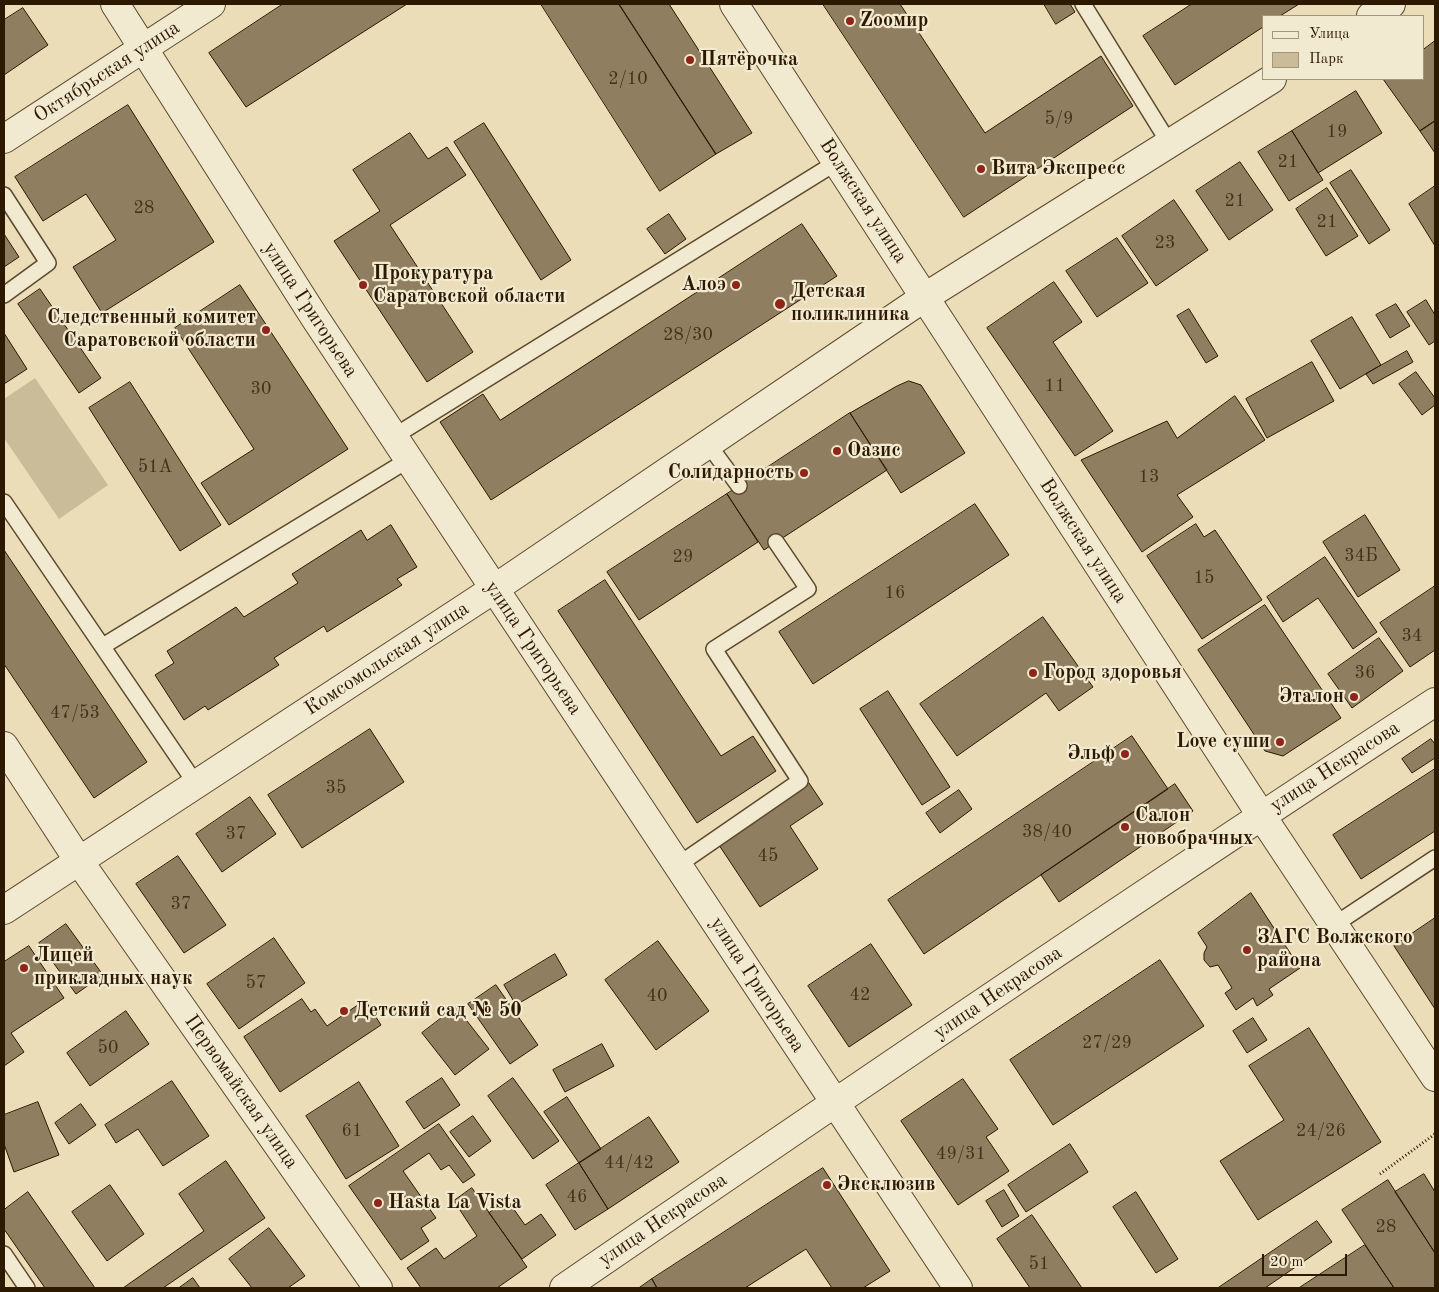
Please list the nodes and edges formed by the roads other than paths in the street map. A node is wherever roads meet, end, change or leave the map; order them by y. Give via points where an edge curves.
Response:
1 (115, 4) edge
2 (210, 4) edge
3 (734, 4) edge
4 (1084, 4) edge
5 (1391, 4) edge
6 (1373, 15) edge
7 (143, 49) junction
8 (1270, 80) edge
9 (4, 139) edge
10 (1169, 143) junction
11 (837, 162) junction
12 (4, 195) edge
13 (4, 295) edge
14 (925, 297) junction
15 (393, 437) junction
16 (708, 444) junction
17 (408, 460) junction
18 (739, 486) dead end
19 (4, 502) edge
20 (776, 542) dead end
21 (494, 589) junction
22 (103, 646) junction
23 (1435, 702) edge
24 (4, 746) edge
25 (196, 784) junction
26 (1261, 816) junction
27 (1435, 858) edge
28 (80, 861) junction
29 (678, 865) junction
30 (4, 910) edge
31 (1334, 925) junction
32 (1435, 1076) edge
33 (834, 1103) junction
34 (4, 1254) edge
35 (27, 1288) edge
36 (378, 1288) edge
37 (564, 1288) edge
38 (958, 1288) edge

1 - 7 street, улица Григорьева
2 - 7 street, Октябрьская улица
3 - 11 street, Волжская улица
4 - 10 lane
5 - 6 street
7 - 9 street, Октябрьская улица
7 - 15 street, улица Григорьева
8 - 10 street, Комсомольская улица
10 - 14 street, Комсомольская улица
11 - 14 street, Волжская улица
11 - 15 lane
12 - 13 lane via 48,263
14 - 16 street, Комсомольская улица
14 - 26 street, Волжская улица
15 - 17 street, улица Григорьева
16 - 18 lane
16 - 21 street, Комсомольская улица
17 - 21 street, улица Григорьева
17 - 22 lane
19 - 22 lane
20 - 29 lane via 808,589 714,649 800,781
21 - 25 street, Комсомольская улица
21 - 29 street, улица Григорьева
22 - 25 lane
23 - 26 street, улица Некрасова
24 - 28 street, Первомайская улица
25 - 28 street, Комсомольская улица
26 - 31 street, Волжская улица
26 - 33 street, улица Некрасова
27 - 31 lane
28 - 30 street, Комсомольская улица
28 - 36 street, Первомайская улица
29 - 33 street, улица Григорьева
31 - 32 street, Волжская улица
33 - 37 street, улица Некрасова
33 - 38 street, улица Григорьева
34 - 35 lane

